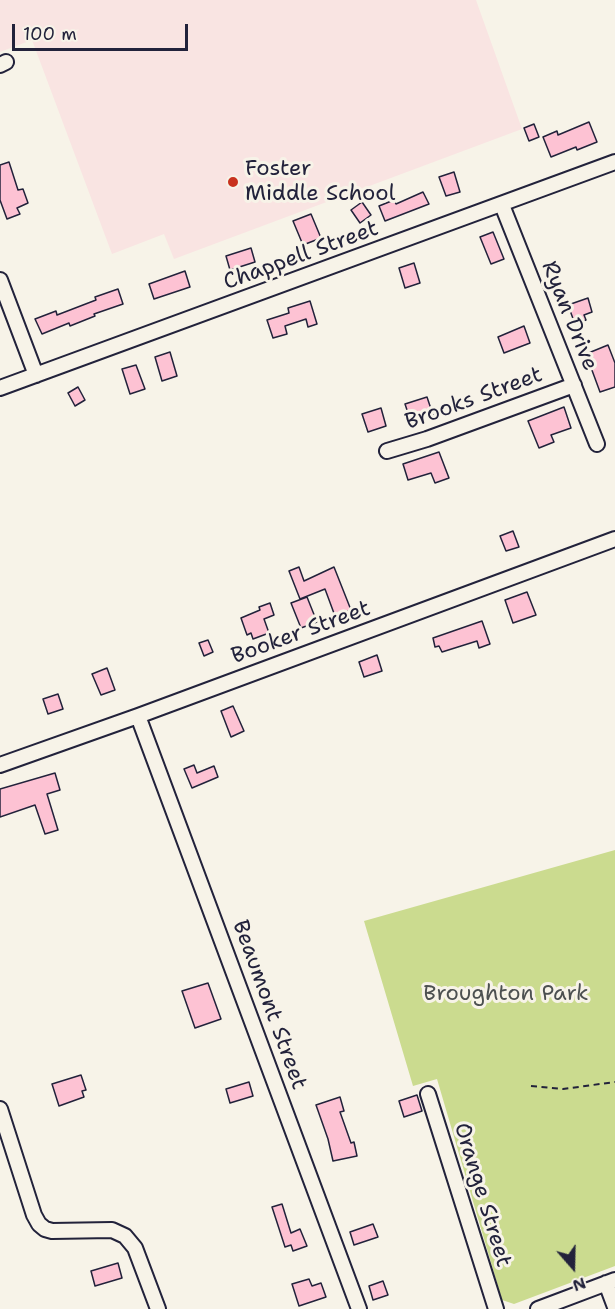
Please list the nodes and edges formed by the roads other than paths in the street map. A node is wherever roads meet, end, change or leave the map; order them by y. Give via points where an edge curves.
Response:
1 (615, 162) edge
2 (502, 205) junction
3 (0, 280) edge
4 (36, 375) junction
5 (574, 385) junction
6 (0, 388) edge
7 (597, 444) dead end
8 (387, 451) dead end
9 (615, 539) edge
10 (138, 716) junction
11 (0, 765) edge
12 (428, 1094) dead end
13 (0, 1109) edge
14 (611, 1281) edge
15 (615, 1307) edge
16 (158, 1309) edge
17 (359, 1309) edge
18 (496, 1309) edge
19 (538, 1309) edge

1 - 2 street, Chappell Street
2 - 4 street, Chappell Street
2 - 5 street, Ryan Drive
3 - 4 street
4 - 6 street, Chappell Street
5 - 7 street, Ryan Drive
5 - 8 street, Brooks Street
9 - 10 street, Booker Street
10 - 11 street, Booker Street
10 - 17 street, Beaumont Street
12 - 18 street, Orange Street
13 - 16 street via 39,1224 52,1231 112,1230 125,1236 135,1248
14 - 15 street
14 - 19 street

